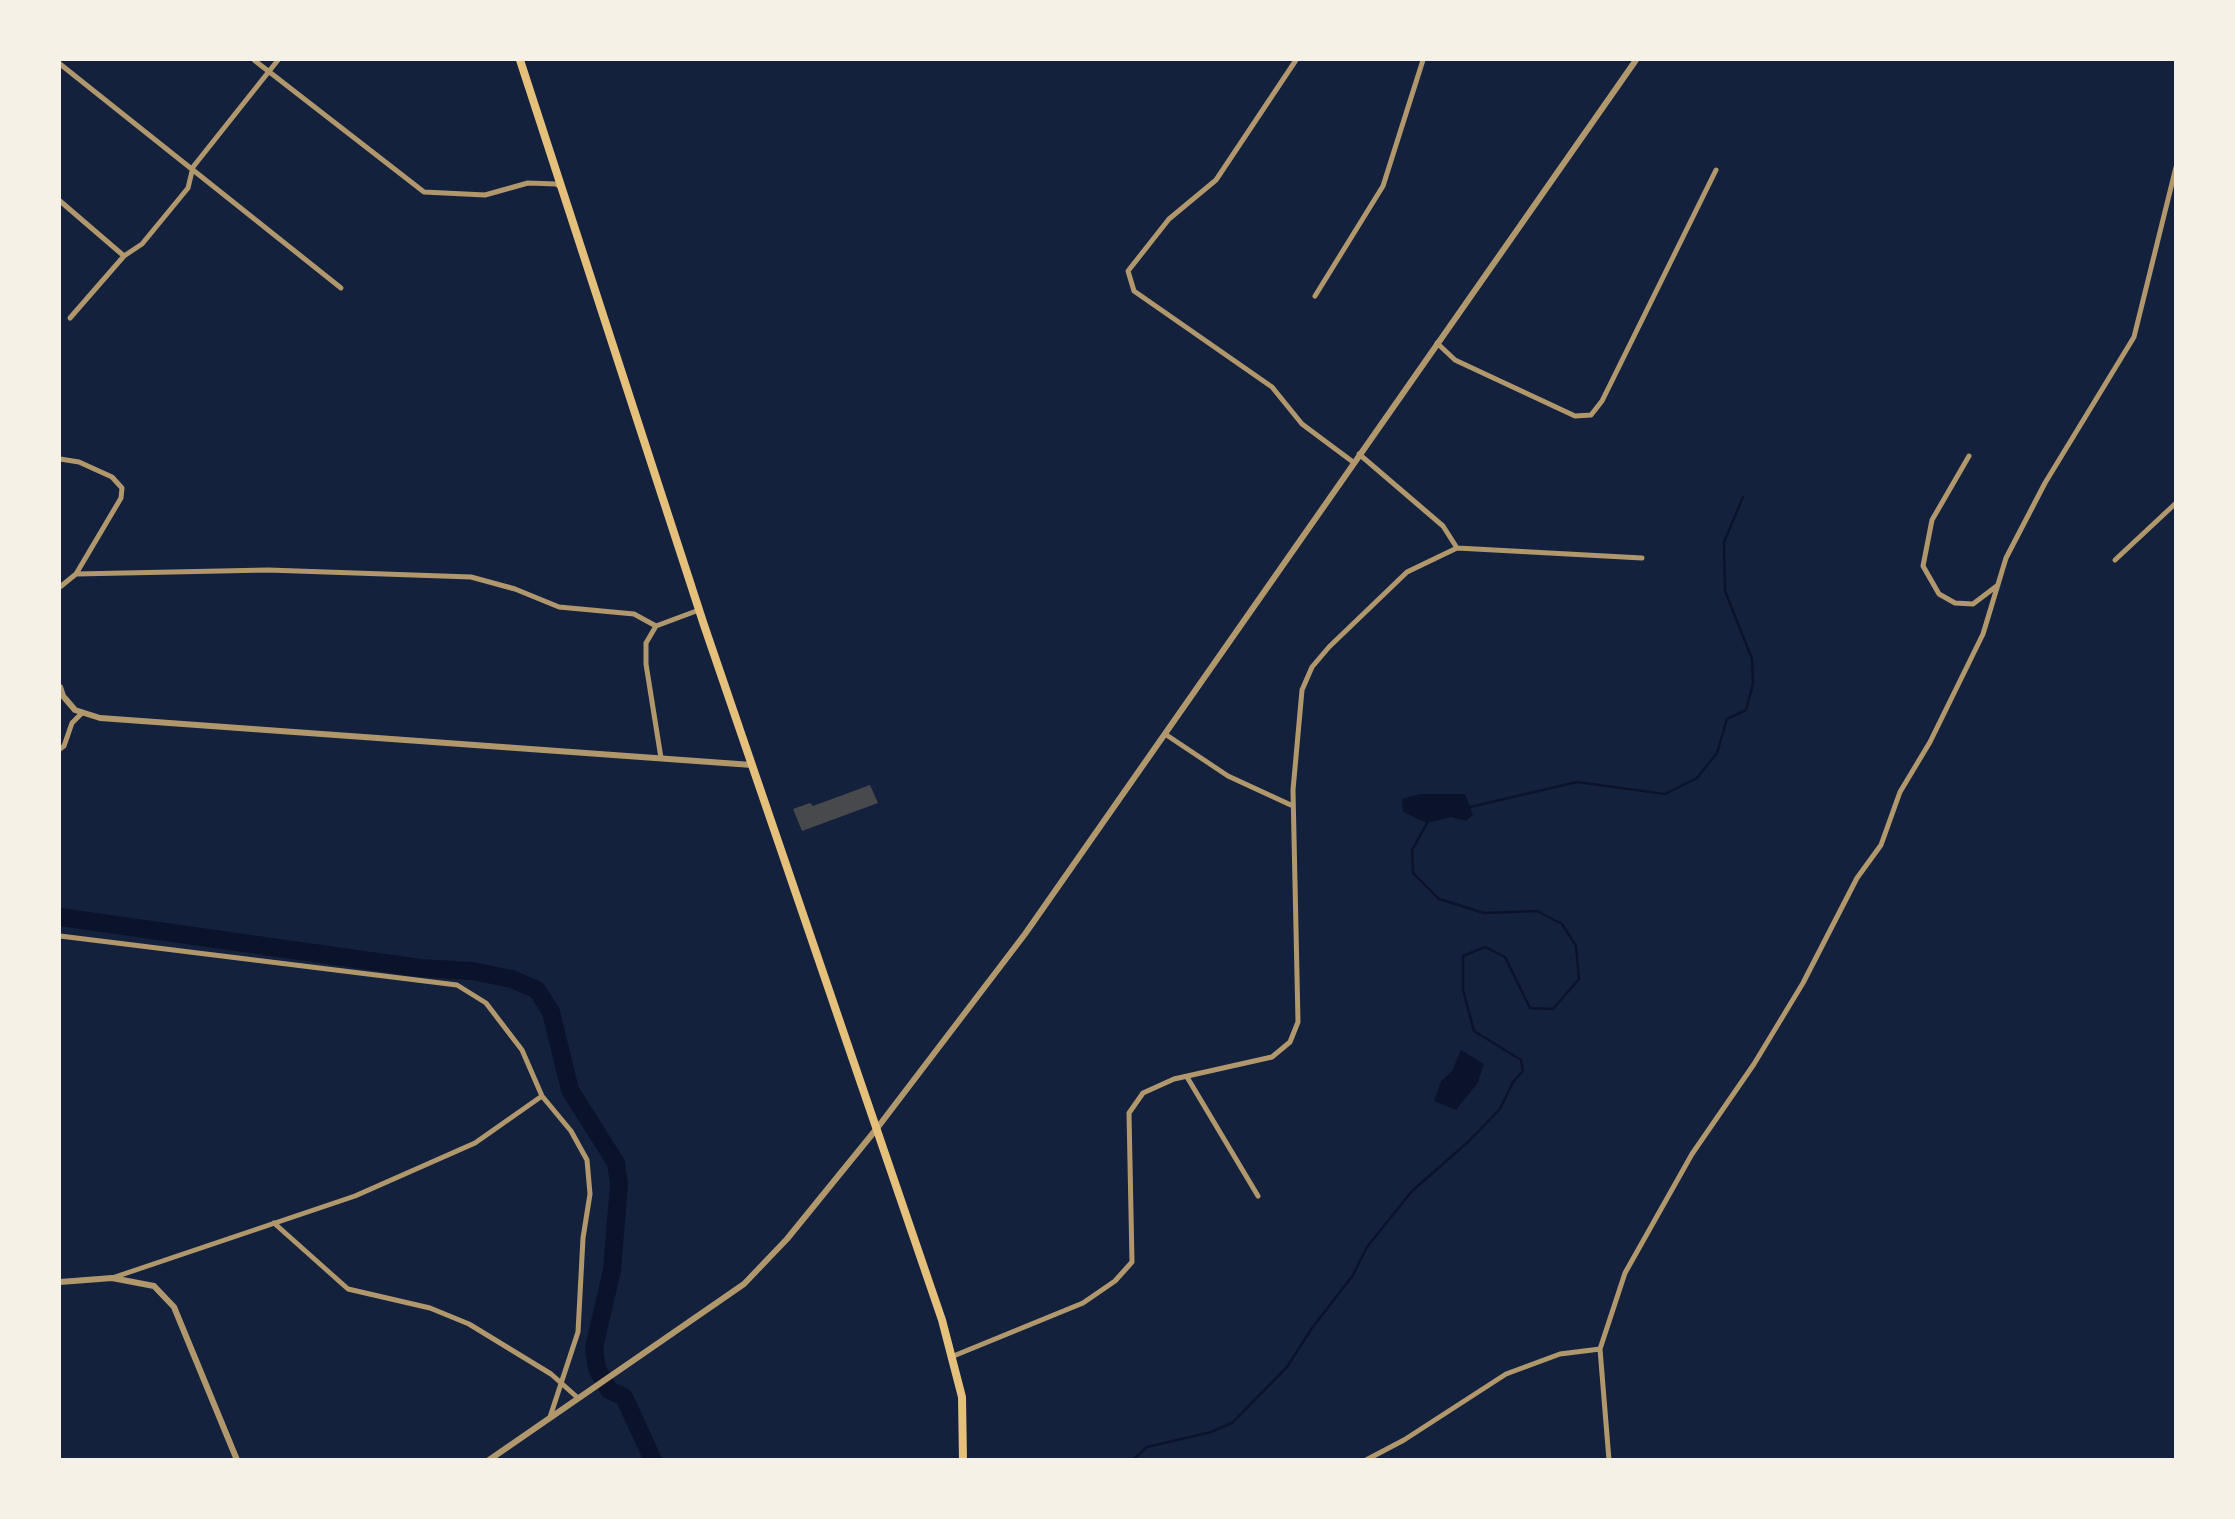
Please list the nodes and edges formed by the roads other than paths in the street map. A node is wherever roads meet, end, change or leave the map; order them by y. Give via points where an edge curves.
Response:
1 (254, 60) edge
2 (278, 60) edge
3 (520, 60) edge
4 (1296, 60) edge
5 (1423, 60) edge
6 (1636, 60) edge
7 (60, 64) edge
8 (269, 71) junction
9 (193, 167) junction
10 (2175, 167) edge
11 (1716, 170) dead end
12 (562, 188) junction
13 (60, 201) edge
14 (124, 257) junction
15 (341, 288) dead end
16 (1315, 296) dead end
17 (70, 318) dead end
18 (1436, 342) junction
19 (1359, 454) junction
20 (1969, 456) dead end
21 (60, 459) edge
22 (1353, 462) junction
23 (2175, 503) edge
24 (1457, 548) junction
25 (1642, 558) dead end
26 (2115, 560) dead end
27 (76, 574) junction
28 (1998, 585) junction
29 (60, 587) edge
30 (699, 610) junction
31 (656, 626) junction
32 (60, 687) edge
33 (82, 713) junction
34 (1165, 734) junction
35 (60, 749) edge
36 (661, 758) junction
37 (752, 765) junction
38 (1293, 806) junction
39 (60, 936) edge
40 (1187, 1077) junction
41 (542, 1096) junction
42 (878, 1127) junction
43 (1258, 1196) dead end
44 (274, 1223) junction
45 (113, 1278) junction
46 (60, 1282) edge
47 (1600, 1349) junction
48 (951, 1357) junction
49 (561, 1383) junction
50 (580, 1396) junction
51 (551, 1417) junction
52 (501, 1451) junction
53 (237, 1460) edge
54 (489, 1460) edge
55 (503, 1460) edge
56 (963, 1460) edge
57 (1366, 1460) edge
58 (1609, 1460) edge

1 - 8 street
2 - 8 street
3 - 12 main road
4 - 22 street via 1216,180 1169,219 1128,271 1134,291 1272,387 1302,424
5 - 16 street via 1383,187
6 - 18 street
7 - 9 street
8 - 9 street
8 - 12 street via 424,192 485,195 528,183
9 - 14 street via 188,188 142,244
9 - 15 street
10 - 28 street via 2134,337 2045,483 2006,558
11 - 18 street via 1591,415 1575,416 1550,405 1455,360
12 - 30 main road
13 - 14 street
14 - 17 street
18 - 19 street
19 - 22 street
19 - 24 street via 1443,526
20 - 28 street via 1932,520 1923,566 1939,594 1955,603 1973,604
21 - 27 street via 112,477 122,488 121,498
22 - 34 street
23 - 26 street
24 - 25 street
24 - 38 street via 1406,572 1312,667 1301,690
27 - 29 street
27 - 31 street via 268,570 471,577 559,607 634,614
28 - 47 street via 1983,634 1900,792 1881,845 1857,878 1803,983 1692,1154 1625,1273
30 - 31 street
30 - 37 main road
31 - 36 street via 646,643 646,664
32 - 33 street via 63,696
33 - 35 street
33 - 36 street via 100,718
34 - 38 street via 1228,776
34 - 42 street via 1025,934
36 - 37 street
37 - 42 main road
38 - 40 street via 1298,1022 1290,1042 1272,1057
39 - 41 street via 457,985 486,1003 522,1050
40 - 43 street
40 - 48 street via 1143,1093 1129,1113 1132,1262 1115,1281 1083,1303
41 - 44 street via 475,1143 355,1196
41 - 49 street via 587,1160 589,1182 578,1332
42 - 48 main road
42 - 50 street via 744,1284
44 - 45 street
44 - 49 street via 348,1289 430,1308 469,1324
45 - 46 street
45 - 53 street via 154,1286 174,1307
47 - 57 street via 1560,1354 1506,1374
47 - 58 street
48 - 56 main road via 962,1397
49 - 50 street
49 - 51 street
50 - 51 street
51 - 52 street
52 - 54 street
52 - 55 street

